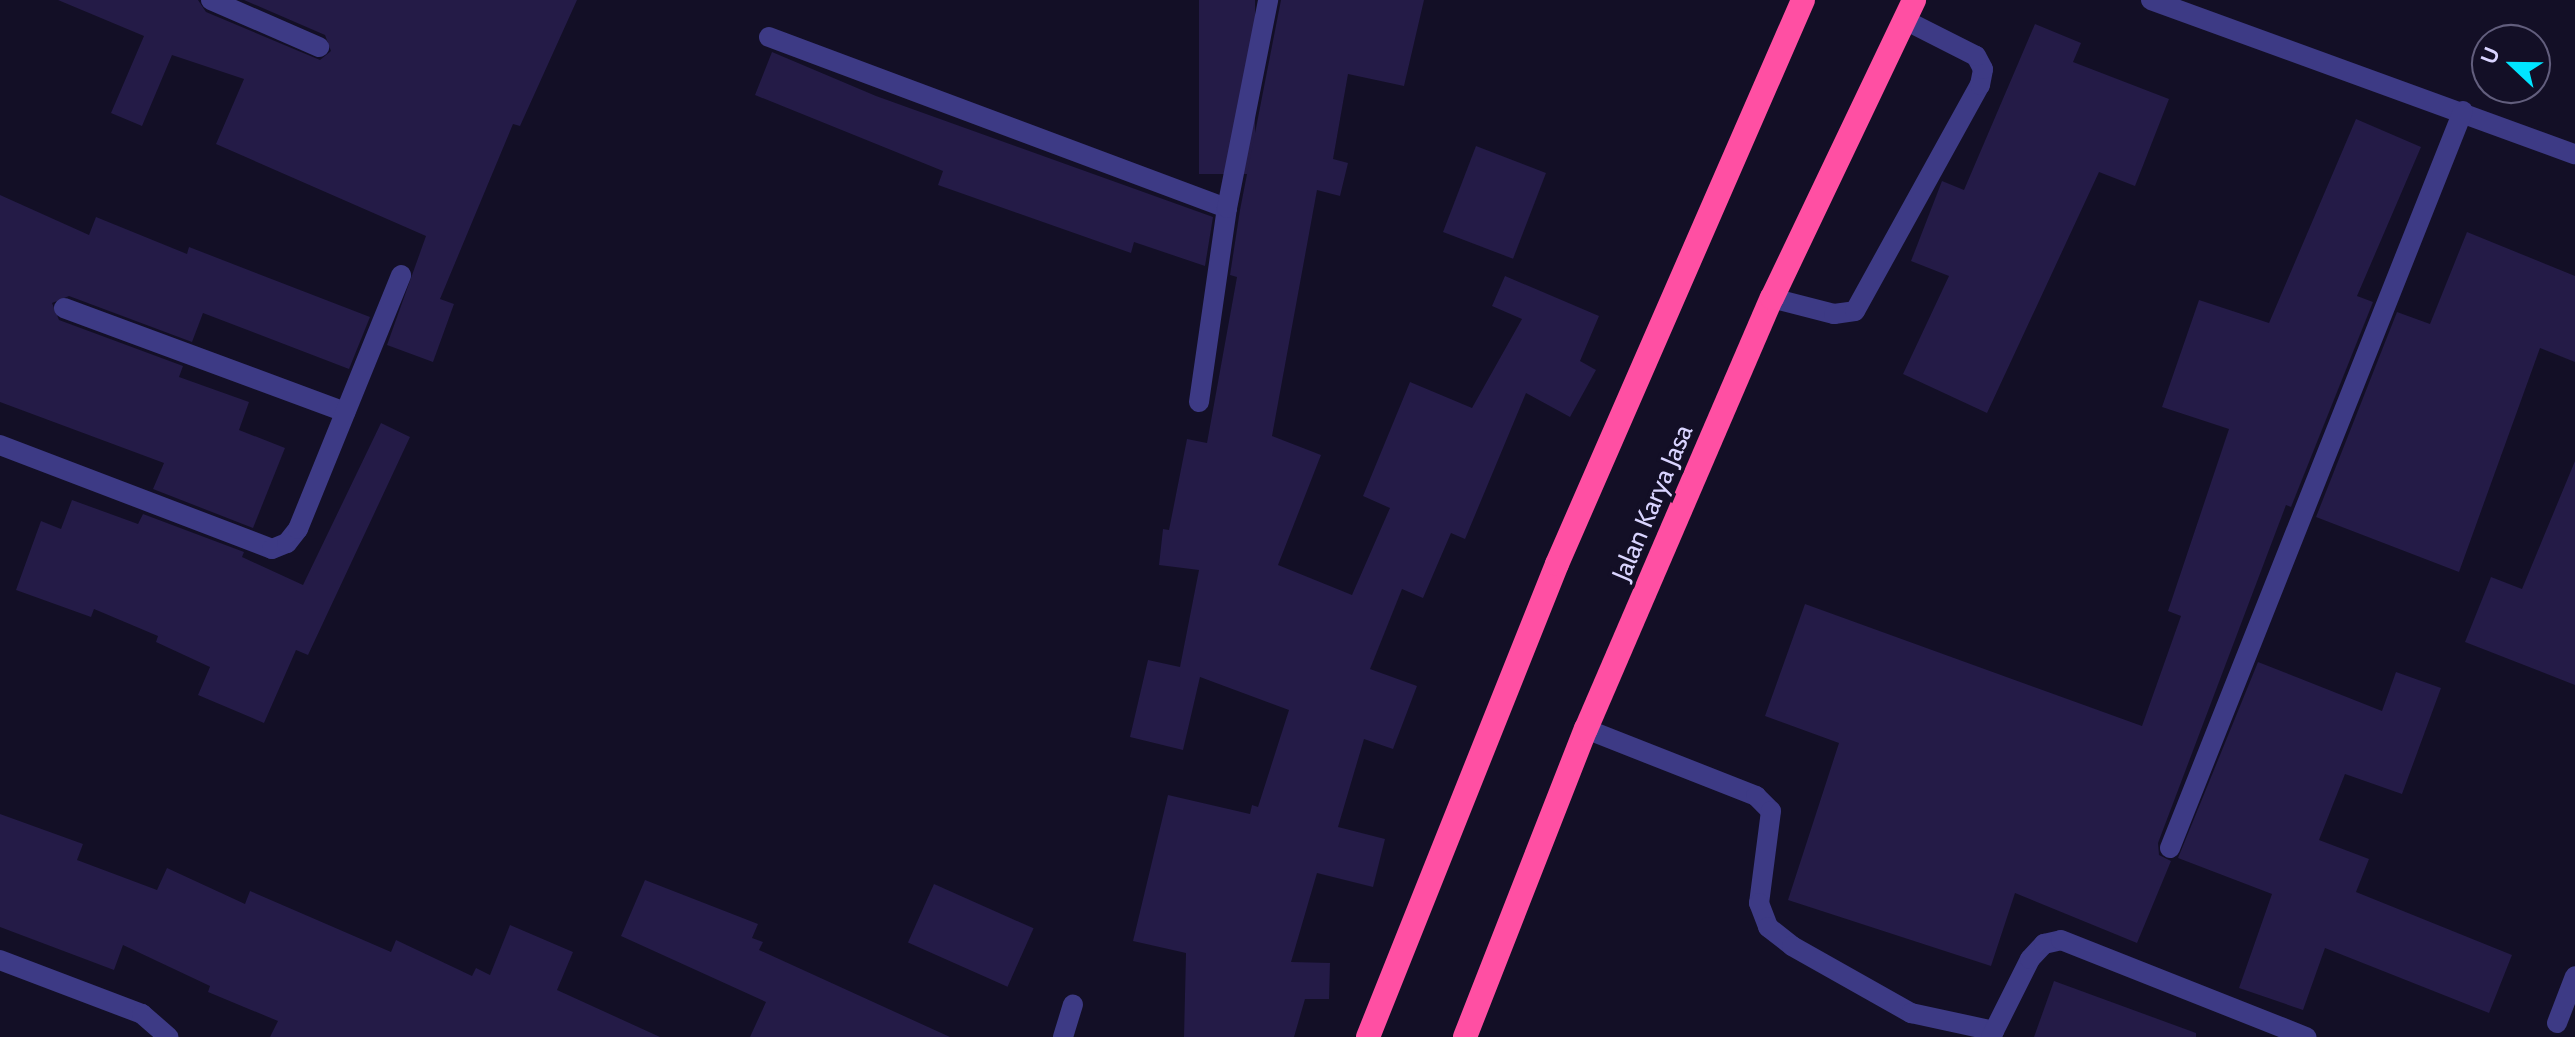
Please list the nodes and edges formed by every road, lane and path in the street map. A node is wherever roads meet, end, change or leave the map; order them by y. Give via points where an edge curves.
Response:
1 (211, 0) edge
2 (1268, 0) edge
3 (1803, 0) edge
4 (2151, 0) edge
5 (1909, 10) edge
6 (769, 37) dead end
7 (319, 47) dead end
8 (2463, 111) junction
9 (2575, 154) edge
10 (1227, 208) junction
11 (401, 275) dead end
12 (1772, 298) junction
13 (64, 308) dead end
14 (1199, 402) dead end
15 (345, 412) junction
16 (0, 445) edge
17 (1586, 729) junction
18 (2170, 848) dead end
19 (0, 960) edge
20 (2575, 976) edge
21 (1073, 1004) dead end
22 (2557, 1023) dead end
23 (1993, 1034) edge
24 (168, 1037) edge
25 (1063, 1037) edge
26 (1368, 1037) edge
27 (1465, 1037) edge
28 (2306, 1037) edge

1 - 7 street
2 - 10 street
3 - 26 highway via 1557,564
4 - 8 street
5 - 12 highway, Jalan Karya Jasa
5 - 12 street via 1976,56 1983,69 1980,85 1855,311 1834,314
6 - 10 street
8 - 9 street
8 - 18 street
10 - 14 street
11 - 15 street
12 - 17 highway, Jalan Karya Jasa
13 - 15 street
15 - 16 street via 298,529 287,543 272,549
17 - 23 street via 1756,796 1771,811 1759,903 1768,927 1792,946 1911,1013
17 - 27 highway, Jalan Karya Jasa
19 - 24 street via 142,1014
20 - 22 street
21 - 25 street
23 - 28 street via 2030,959 2044,944 2061,940

